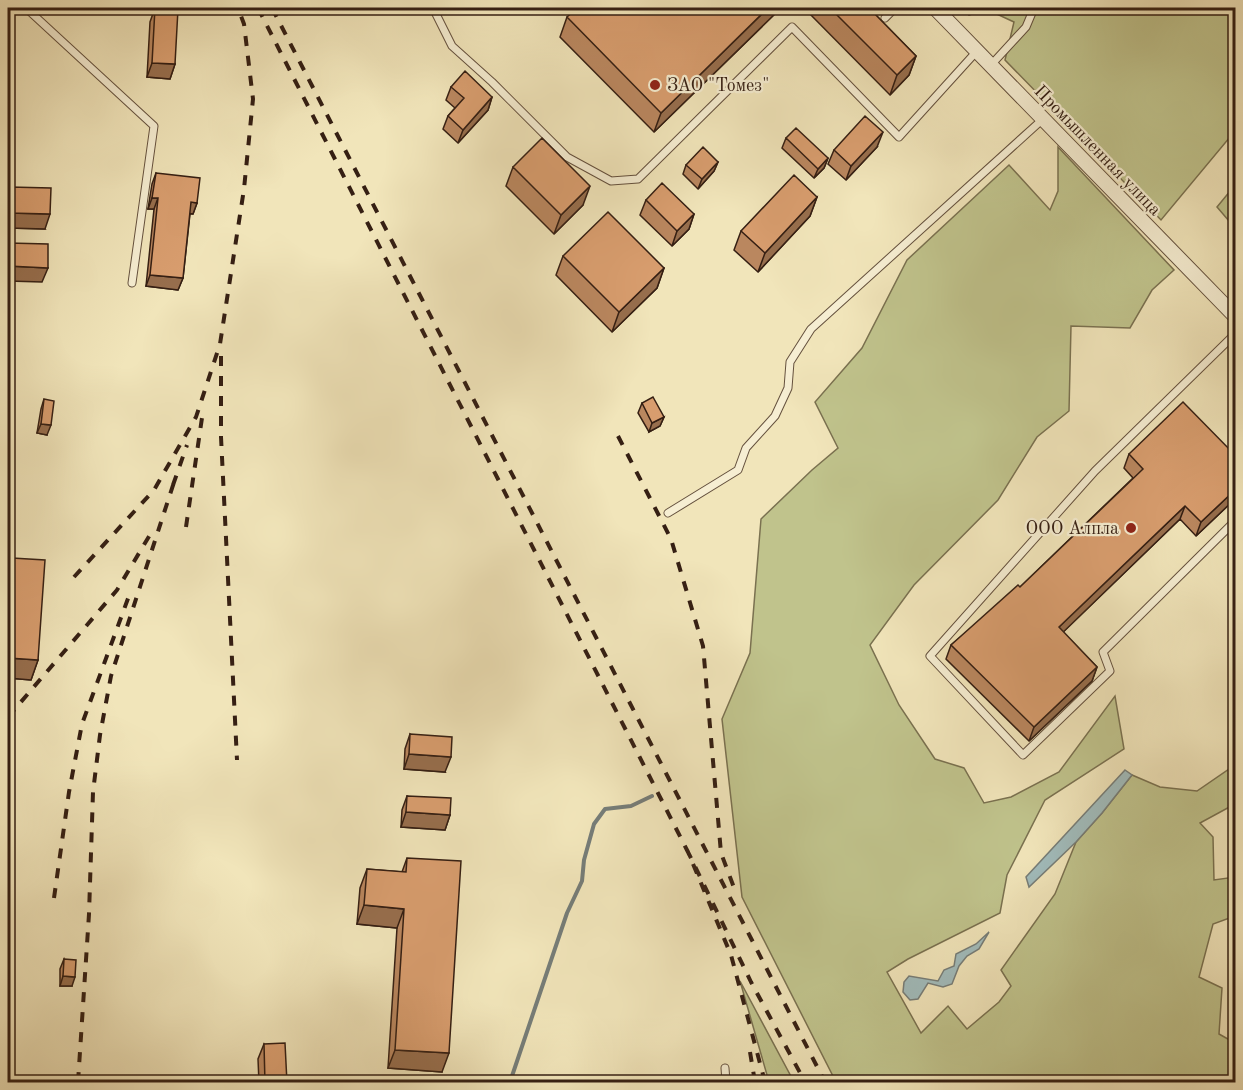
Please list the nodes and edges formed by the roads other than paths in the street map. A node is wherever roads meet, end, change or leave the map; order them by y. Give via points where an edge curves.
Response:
1 (26, 8) edge
2 (435, 8) edge
3 (895, 8) edge
4 (935, 8) edge
5 (1034, 8) edge
6 (885, 18) dead end
7 (977, 51) junction
8 (991, 65) junction
9 (1043, 119) junction
10 (132, 283) dead end
11 (1236, 317) edge
12 (1236, 333) edge
13 (668, 513) dead end
14 (1236, 520) edge
15 (725, 1068) dead end
16 (726, 1083) edge

1 - 10 lane via 154,126
2 - 7 lane via 452,46 567,157 611,181 638,179 792,27 899,138
3 - 6 lane
4 - 7 street, Промышленная улица
5 - 8 lane via 1026,27
7 - 8 street, Промышленная улица
8 - 9 street, Промышленная улица
9 - 11 street, Промышленная улица
9 - 13 lane via 812,329 790,362 788,388 776,416 746,448 738,470
12 - 14 lane via 1095,471 930,656 1023,754 1110,671 1103,651
15 - 16 lane

